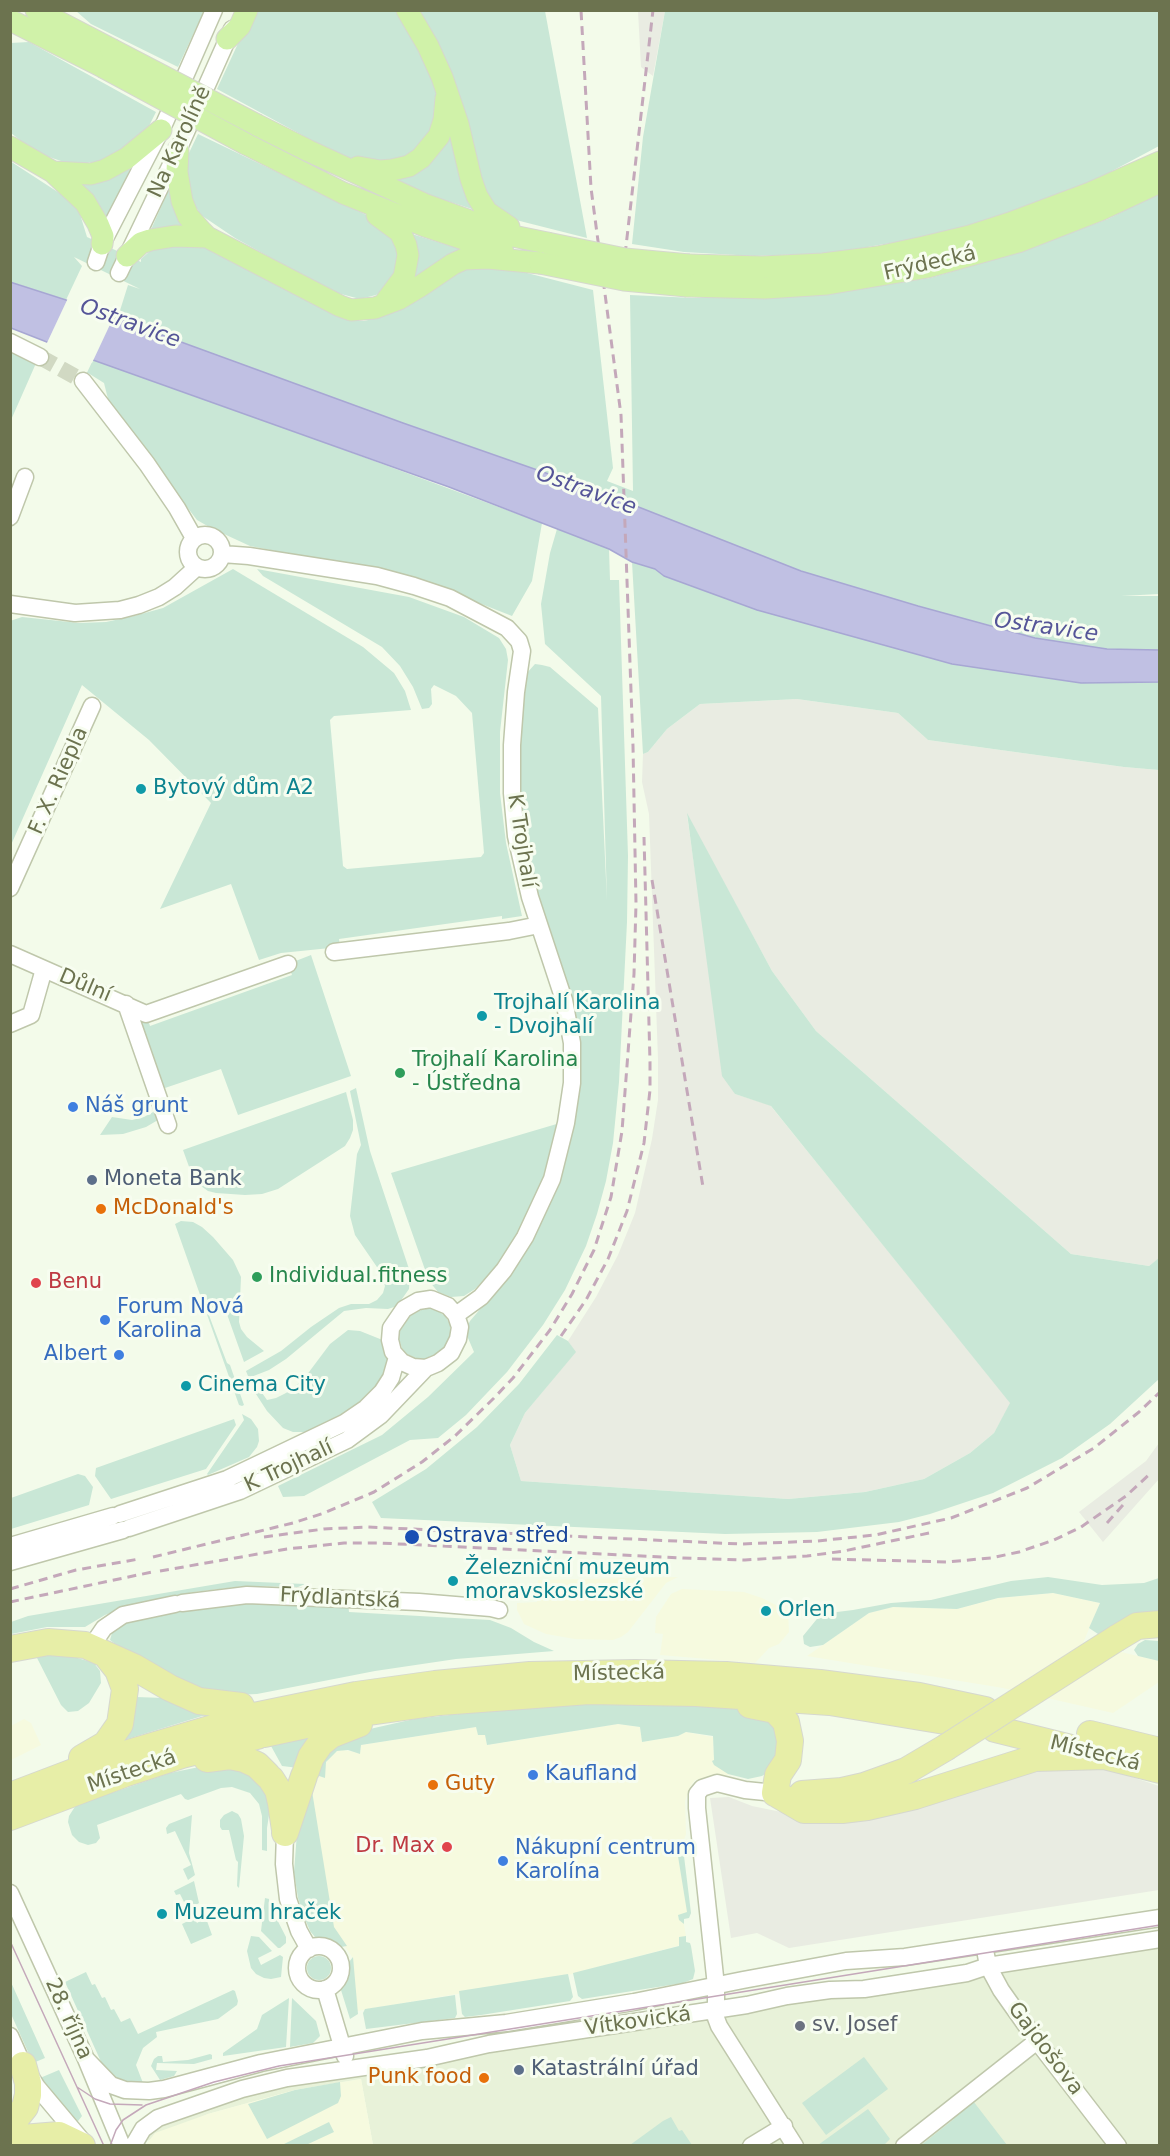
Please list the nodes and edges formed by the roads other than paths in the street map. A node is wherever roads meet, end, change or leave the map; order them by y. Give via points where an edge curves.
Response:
1 (36, 10) edge
2 (67, 10) edge
3 (214, 10) edge
4 (239, 10) edge
5 (247, 10) edge
6 (407, 10) edge
7 (10, 20) edge
8 (10, 37) edge
9 (45, 38) junction
10 (227, 39) junction
11 (107, 58) junction
12 (445, 85) junction
13 (161, 130) junction
14 (10, 147) edge
15 (178, 150) junction
16 (309, 151) junction
17 (1160, 162) edge
18 (53, 172) junction
19 (1160, 182) edge
20 (343, 193) junction
21 (207, 237) junction
22 (537, 252) junction
23 (99, 253) joint
24 (123, 264) joint
25 (688, 275) junction
26 (384, 305) junction
27 (10, 342) edge
28 (40, 357) tunnel mouth
29 (83, 381) tunnel mouth
30 (25, 477) dead end
31 (10, 517) edge
32 (194, 538) junction
33 (222, 554) junction
34 (196, 567) junction
35 (10, 604) edge
36 (92, 706) dead end
37 (10, 888) edge
38 (539, 925) junction
39 (334, 952) dead end
40 (10, 954) edge
41 (288, 964) dead end
42 (44, 969) junction
43 (126, 1004) junction
44 (10, 1024) edge
45 (168, 1125) dead end
46 (456, 1315) junction
47 (397, 1357) junction
48 (426, 1368) junction
49 (121, 1522) junction
50 (10, 1546) edge
51 (10, 1562) edge
52 (499, 1610) dead end
53 (1160, 1624) edge
54 (11, 1649) edge
55 (88, 1649) junction
56 (696, 1693) junction
57 (440, 1702) junction
58 (252, 1719) junction
59 (963, 1724) dead end
60 (1160, 1739) edge
61 (1106, 1747) junction
62 (1160, 1751) edge
63 (1160, 1770) edge
64 (124, 1774) junction
65 (775, 1793) junction
66 (14, 1794) edge
67 (10, 1817) edge
68 (285, 1833) junction
69 (10, 1893) edge
70 (1160, 1918) edge
71 (1160, 1939) edge
72 (984, 1945) junction
73 (309, 1948) junction
74 (988, 1966) junction
75 (716, 1986) junction
76 (325, 1989) junction
77 (714, 2010) junction
78 (10, 2036) edge
79 (1037, 2041) junction
80 (342, 2047) junction
81 (86, 2059) junction
82 (347, 2069) junction
83 (28, 2076) junction
84 (10, 2120) edge
85 (784, 2126) junction
86 (10, 2139) edge
87 (84, 2145) edge
88 (122, 2145) edge
89 (133, 2145) edge
90 (751, 2145) edge
91 (795, 2145) edge
92 (904, 2145) edge
93 (1118, 2145) edge

1 - 11 main road
2 - 11 main road
3 - 13 street, Na Karolíně
4 - 10 street, Na Karolíně
5 - 10 main road via 240,26
6 - 12 main road
7 - 9 main road
8 - 9 main road
9 - 11 main road
10 - 15 street, Na Karolíně
11 - 16 main road, bridge
11 - 20 main road, bridge via 246,144
12 - 16 main road via 445,114 439,136 409,166 388,171 368,169
12 - 22 main road via 481,203
13 - 18 main road via 127,158 105,170 91,174
13 - 23 street, Na Karolíně
14 - 18 main road
15 - 21 main road via 182,201 188,216
15 - 24 street, Na Karolíně
16 - 22 main road via 424,204 508,235
17 - 25 main road, Frýdecká via 1090,193 970,236 878,257
18 - 23 main road via 92,212 100,228
19 - 25 main road, Frýdecká via 1018,242 928,267 827,284 755,288
20 - 22 main road via 435,230
20 - 26 main road via 397,228 406,245 406,272
21 - 24 main road via 150,240 141,243
21 - 26 main road via 340,306 358,310
22 - 25 main road, bridge via 613,258
22 - 26 main road via 464,259
27 - 28 street
29 - 32 street via 147,464
30 - 31 street
32 - 33 street via 212,536 220,542
32 - 34 street via 188,553
33 - 34 street via 213,567
33 - 38 street, K Trojhalí via 377,576 414,586 474,609 514,634 522,651 513,720 512,793 516,836
34 - 35 street via 159,597 120,610 75,613
36 - 37 street, F. X. Riepla
38 - 39 street via 509,932
38 - 46 street, K Trojhalí via 564,1000 572,1043 566,1123 552,1179 525,1237 481,1297
40 - 42 street, Důlní
41 - 43 street, Důlní via 146,1014
42 - 43 street, Důlní
42 - 44 street via 31,1015
43 - 45 street
46 - 47 street via 437,1300 411,1304 391,1328 391,1347
46 - 48 street via 460,1327 456,1345 445,1359
47 - 48 street via 413,1367
47 - 49 street, K Trojhalí via 382,1392 344,1424 227,1479
48 - 49 street, K Trojhalí via 381,1415 347,1440 240,1491
49 - 50 street, K Trojhalí
49 - 51 street, K Trojhalí
52 - 55 street, Frýdlantská via 247,1595 178,1603 123,1616 104,1628
53 - 65 highway, bridge via 1137,1626 906,1771 864,1786 819,1794
54 - 55 highway via 39,1642
55 - 58 highway via 134,1667 199,1701
55 - 66 highway via 118,1671 125,1689 122,1716 115,1733 106,1744
56 - 57 highway, Místecká via 589,1691
56 - 59 highway, Místecká via 830,1702
56 - 65 highway via 775,1710 786,1722 788,1760 778,1774
57 - 58 highway, Místecká via 362,1713
57 - 68 highway via 420,1711 370,1721 332,1735 320,1744 311,1757
58 - 61 highway, Místecká via 356,1695 445,1683 530,1676 692,1674 820,1683 919,1696
58 - 64 highway, Místecká via 182,1755
58 - 66 highway, Místecká via 105,1760
60 - 61 highway
61 - 62 highway, Místecká
61 - 63 highway, Místecká
61 - 65 highway via 1035,1758 867,1808 804,1809
64 - 67 highway, Místecká
64 - 68 highway via 149,1774 188,1762 230,1756 244,1759 269,1777 279,1797
65 - 75 street via 717,1783 697,1794
68 - 73 street via 288,1899
69 - 81 street, 28. října
70 - 72 street, Vítkovická
71 - 74 street, Vítkovická
72 - 74 street, Gajdošova
72 - 75 street, Vítkovická via 905,1958 846,1961
73 - 76 street via 298,1961 298,1974 309,1987
73 - 76 street via 326,1947 339,1958 340,1975
74 - 77 street, Vítkovická via 967,1973 864,1989 830,1990
74 - 79 street, Gajdošova
75 - 77 street
75 - 80 street, Vítkovická
76 - 80 street
77 - 82 street, Vítkovická
77 - 85 street via 719,2026
78 - 83 street
79 - 92 street
79 - 93 street, Gajdošova
80 - 81 street, Vítkovická via 145,2091 116,2087
80 - 82 street
81 - 88 street, 28. října
82 - 89 street, Vítkovická via 242,2089 174,2112 148,2124
83 - 84 highway via 25,2107
83 - 87 street
85 - 90 street
85 - 91 street
86 - 87 highway via 59,2135

